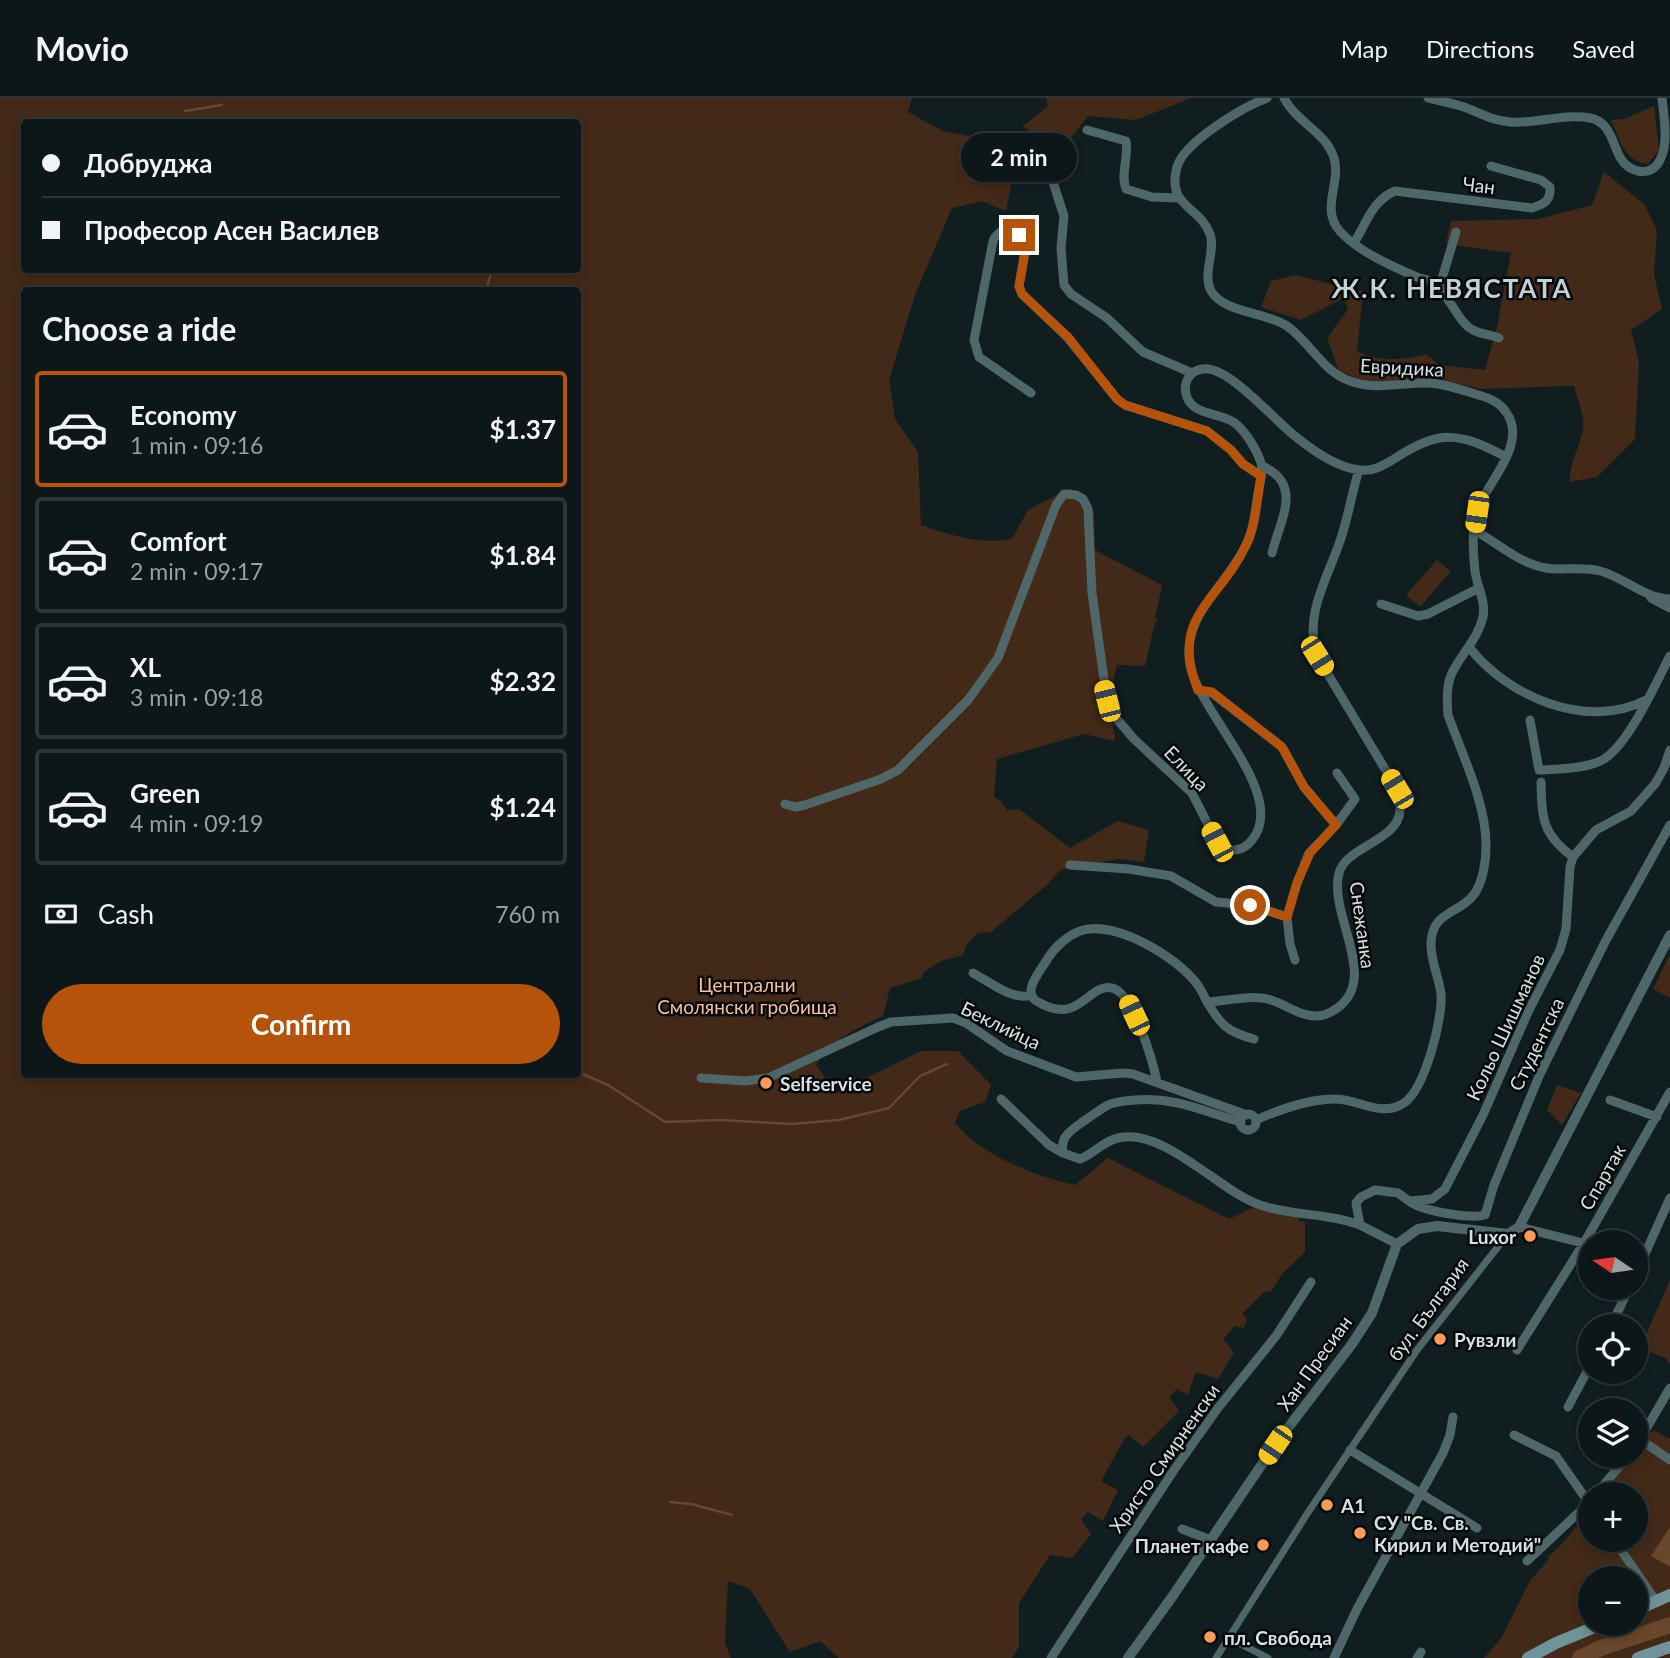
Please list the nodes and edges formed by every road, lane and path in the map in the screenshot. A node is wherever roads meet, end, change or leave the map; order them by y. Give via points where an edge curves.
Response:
1 (1267, 98) edge
2 (1284, 98) edge
3 (1428, 98) edge
4 (1661, 98) edge
5 (1087, 130) dead end
6 (1042, 148) dead end
7 (1491, 166) dead end
8 (1178, 198) junction
9 (1456, 232) dead end
10 (1354, 243) junction
11 (1433, 282) junction
12 (1499, 338) dead end
13 (1192, 373) junction
14 (1031, 393) dead end
15 (1506, 457) junction
16 (1262, 466) junction
17 (1359, 470) junction
18 (1261, 476) junction
19 (1474, 530) junction
20 (1272, 554) dead end
21 (1479, 589) junction
22 (1641, 591) junction
23 (1670, 599) edge
24 (1381, 604) dead end
25 (1670, 608) edge
26 (1469, 647) junction
27 (1670, 656) edge
28 (1198, 690) junction
29 (1646, 700) junction
30 (1530, 720) dead end
31 (1670, 750) edge
32 (1337, 773) dead end
33 (1541, 782) dead end
34 (785, 804) dead end
35 (1336, 825) junction
36 (1670, 825) edge
37 (1573, 857) junction
38 (1070, 865) dead end
39 (1287, 917) junction
40 (1669, 938) edge
41 (1295, 960) dead end
42 (973, 972) dead end
43 (1032, 995) junction
44 (1208, 1002) junction
45 (1254, 1039) dead end
46 (701, 1077) dead end
47 (1157, 1082) junction
48 (1670, 1092) edge
49 (1001, 1099) dead end
50 (1610, 1100) dead end
51 (1657, 1117) junction
52 (1248, 1119) junction
53 (1063, 1153) junction
54 (1670, 1198) edge
55 (1409, 1201) junction
56 (1360, 1225) junction
57 (1519, 1227) junction
58 (1595, 1230) edge
59 (1508, 1234) junction
60 (1399, 1242) junction
61 (1578, 1242) edge
62 (1648, 1243) edge
63 (1578, 1258) edge
64 (1311, 1282) dead end
65 (1517, 1350) dead end
66 (1581, 1384) edge
67 (1670, 1388) edge
68 (1568, 1408) dead end
69 (1453, 1418) dead end
70 (1648, 1427) edge
71 (1514, 1436) dead end
72 (1648, 1448) edge
73 (1350, 1450) junction
74 (1670, 1460) edge
75 (1618, 1468) edge
76 (1606, 1482) edge
77 (1578, 1486) edge
78 (1420, 1493) junction
79 (1578, 1514) edge
80 (1477, 1528) dead end
81 (1182, 1529) dead end
82 (1211, 1539) junction
83 (1622, 1552) edge
84 (1527, 1561) dead end
85 (1670, 1595) edge
86 (1656, 1601) junction
87 (1648, 1605) edge
88 (1578, 1634) edge
89 (1229, 1638) junction
90 (1670, 1647) edge
91 (1051, 1658) edge
92 (1128, 1658) edge
93 (1216, 1658) edge
94 (1268, 1658) edge
95 (1334, 1658) edge
96 (1528, 1658) edge
97 (1638, 1658) edge

1 - 8 street via 1228,120 1179,159 1175,174
2 - 10 street via 1292,113 1331,150 1336,164 1332,218
3 - 4 street via 1506,122 1592,118 1604,125 1621,159 1632,170 1647,172 1661,159 1665,146
5 - 8 street via 1126,141 1126,189
6 - 13 street via 1064,216 1064,285 1143,352
7 - 10 street, Чан via 1541,180 1550,187 1545,204 1532,208 1395,191 1376,204
8 - 15 street, Евридика via 1210,232 1210,290 1221,301 1286,325 1347,381 1367,386 1448,385 1492,399 1506,411 1512,425 1514,439
9 - 11 street via 1441,282
10 - 11 street
11 - 12 street via 1472,330
13 - 16 street via 1185,382 1187,398 1194,407 1235,423
13 - 17 street via 1216,370 1296,437 1340,464
14 - 18 street via 979,357 975,348 993,241 1003,230 1019,235 1026,246 1019,286 1022,294 1068,337 1117,399 1207,431
15 - 17 street via 1451,436 1429,439 1383,466
15 - 19 street via 1486,491
16 - 18 street, Елица
16 - 20 street via 1274,471 1286,487
17 - 44 street, Снежанка via 1335,557 1319,591 1313,643 1397,789 1401,811 1388,832 1349,860 1338,874 1343,923 1356,971 1351,991 1344,1004 1318,1017 1300,1014 1270,999
18 - 28 street, Елица via 1248,543 1206,602 1190,636 1190,666
19 - 21 street
19 - 22 street via 1531,564 1601,571
21 - 24 street via 1418,616
21 - 26 street via 1483,615
22 - 23 street
22 - 25 street
26 - 29 street via 1480,662 1539,701 1575,710 1621,709
26 - 52 street via 1452,674 1448,715 1486,827 1486,850 1475,892 1434,928 1432,958 1442,1006 1424,1072 1409,1098 1395,1107 1379,1110 1335,1099
27 - 29 street
28 - 34 street, Елица via 1245,765 1259,800 1261,826 1247,845 1236,851 1217,842 1192,793 1134,739 1111,709 1103,685 1091,593 1088,509 1083,499 1064,494 998,658 942,729 881,779 805,805
28 - 35 street via 1212,692 1282,747 1304,787
29 - 30 street via 1629,732 1609,755 1600,762 1568,769 1539,770
31 - 37 street via 1654,784 1631,811 1596,830
32 - 35 street via 1355,799
33 - 37 street via 1546,830
35 - 39 street via 1310,853
36 - 55 street, Студентска via 1540,1074 1485,1215 1420,1208
37 - 55 street, Кольо Шишманов via 1560,950 1483,1115 1445,1189 1432,1199
38 - 39 street via 1171,876 1216,902 1250,905
39 - 41 street
40 - 57 street
42 - 43 street via 1014,995
43 - 44 street via 1033,983 1050,955 1066,939 1092,929 1122,934 1160,953 1197,984
43 - 47 street via 1054,1010 1067,1010 1100,991 1115,988 1134,1015
44 - 45 street via 1226,1028
46 - 47 street, Беклийца via 768,1078 878,1027 953,1018 1007,1051 1076,1077 1123,1073
47 - 52 street, Беклийца
48 - 51 street, Спартак
49 - 53 street
50 - 51 street
51 - 58 street, Спартак
52 - 53 street via 1165,1099 1121,1101 1108,1105 1064,1137
53 - 56 street via 1080,1159 1114,1139 1137,1138 1194,1163 1247,1200
54 - 62 street
55 - 56 street via 1398,1193 1375,1190 1356,1203
56 - 60 street
57 - 59 street, бул. България
57 - 61 street
59 - 60 street via 1437,1226 1418,1229
59 - 73 street, бул. България via 1439,1322
60 - 82 street, Хан Пресиан via 1366,1321
63 - 65 street, Спартак
64 - 91 street, Христо Смирненски via 1276,1336 1174,1470
66 - 68 street
67 - 70 street
69 - 78 street via 1443,1453
71 - 77 street via 1556,1455
72 - 74 street
73 - 78 street
73 - 89 street, бул. България
75 - 76 street
78 - 80 street
78 - 95 street
79 - 84 street
81 - 82 street
82 - 92 street, Хан Пресиан
83 - 86 street
85 - 86 main road
86 - 87 main road
88 - 96 main road
89 - 93 street, бул. България
89 - 94 street
90 - 97 main road

